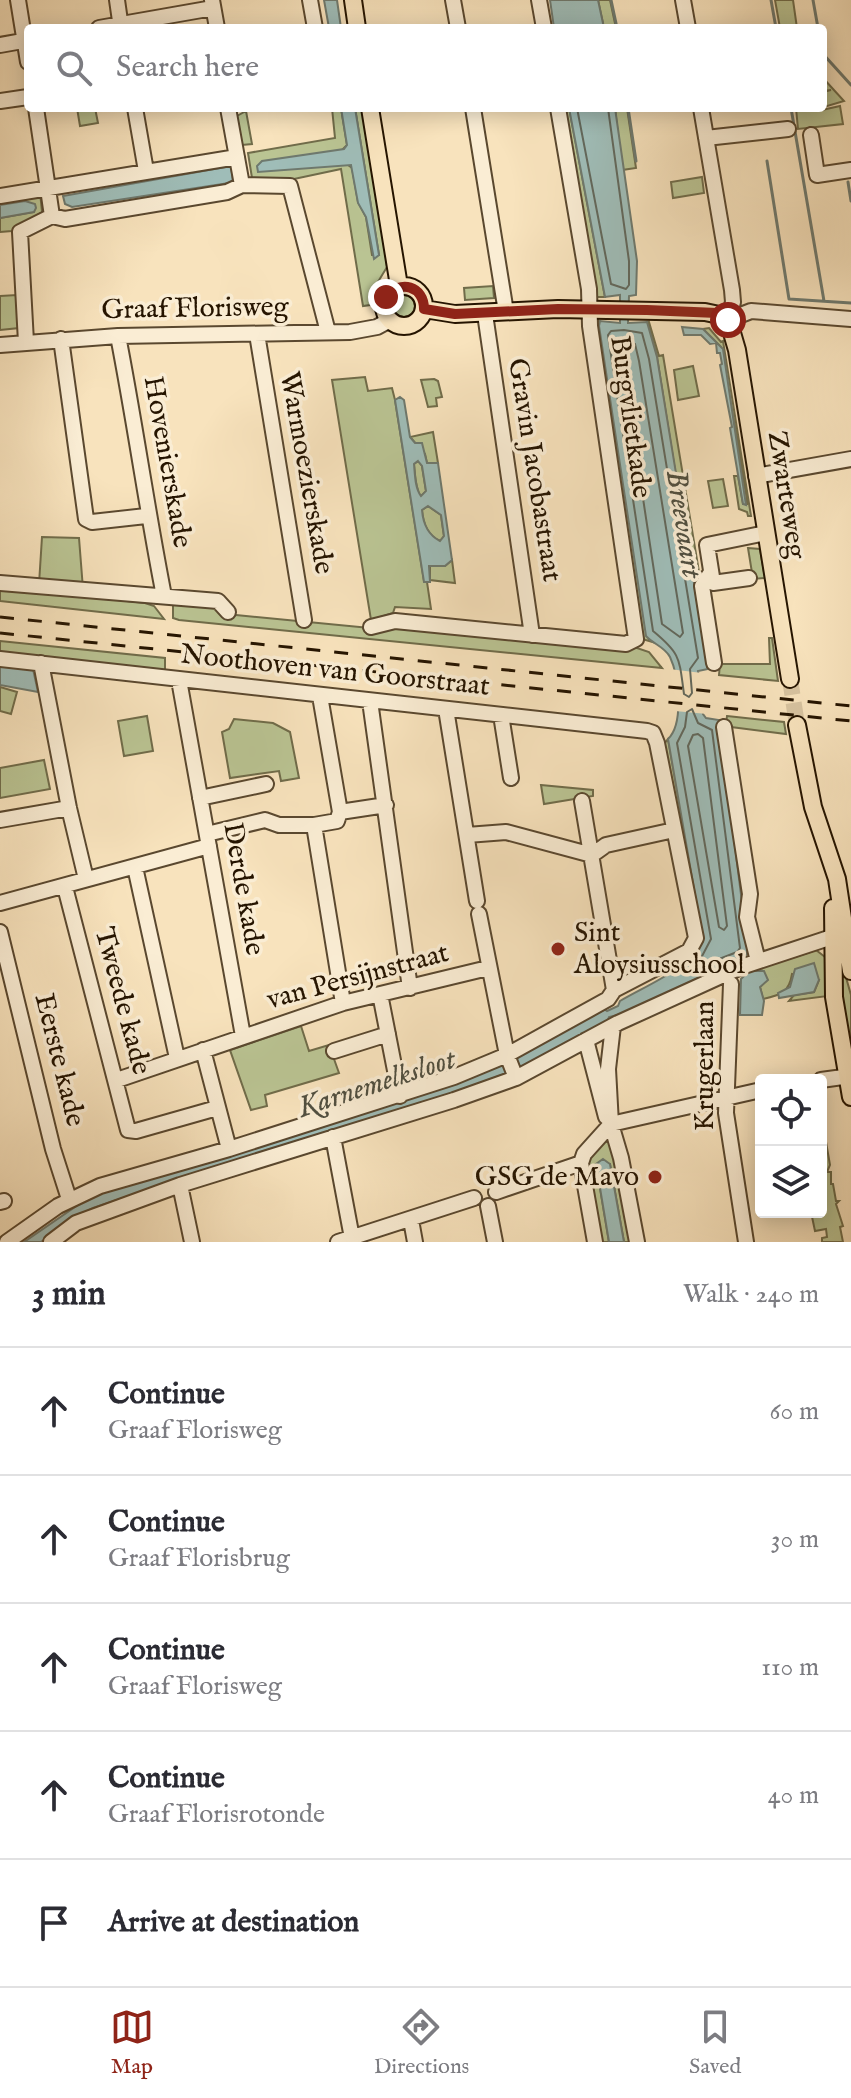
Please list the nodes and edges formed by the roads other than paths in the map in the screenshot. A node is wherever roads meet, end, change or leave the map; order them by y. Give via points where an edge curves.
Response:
1 (18, 0) edge
2 (117, 0) edge
3 (310, 0) edge
4 (353, 0) edge
5 (453, 0) edge
6 (539, 0) edge
7 (683, 0) edge
8 (213, 4) edge
9 (121, 24) edge
10 (129, 24) edge
11 (216, 24) edge
12 (314, 24) edge
13 (356, 24) edge
14 (457, 24) edge
15 (543, 24) edge
16 (687, 24) edge
17 (24, 30) edge
18 (24, 40) edge
19 (0, 45) edge
20 (24, 98) edge
21 (0, 101) edge
22 (37, 112) edge
23 (136, 112) edge
24 (229, 112) edge
25 (371, 112) edge
26 (474, 112) edge
27 (559, 112) edge
28 (702, 112) edge
29 (788, 129) dead end
30 (811, 135) dead end
31 (706, 138) junction
32 (237, 157) junction
33 (851, 170) edge
34 (146, 171) junction
35 (242, 185) junction
36 (49, 188) junction
37 (0, 196) edge
38 (52, 216) junction
39 (399, 286) junction
40 (424, 309) junction
41 (589, 309) junction
42 (506, 312) junction
43 (485, 314) junction
44 (851, 319) edge
45 (390, 320) junction
46 (728, 320) junction
47 (328, 332) junction
48 (257, 334) junction
49 (118, 336) junction
50 (61, 339) junction
51 (26, 342) junction
52 (0, 345) edge
53 (851, 459) edge
54 (761, 475) junction
55 (148, 514) junction
56 (766, 533) junction
57 (711, 572) junction
58 (749, 578) dead end
59 (0, 583) edge
60 (164, 596) junction
61 (228, 612) dead end
62 (304, 620) dead end
63 (371, 627) dead end
64 (532, 635) junction
65 (0, 659) edge
66 (41, 663) junction
67 (714, 663) dead end
68 (790, 679) tunnel mouth
69 (179, 680) junction
70 (320, 696) junction
71 (370, 701) junction
72 (446, 709) junction
73 (501, 715) junction
74 (797, 725) tunnel mouth
75 (724, 727) dead end
76 (511, 778) dead end
77 (266, 784) dead end
78 (200, 798) junction
79 (582, 801) dead end
80 (386, 805) junction
81 (69, 808) junction
82 (340, 812) junction
83 (0, 820) edge
84 (314, 825) junction
85 (674, 830) junction
86 (467, 835) junction
87 (208, 840) junction
88 (592, 855) junction
89 (135, 867) junction
90 (86, 879) junction
91 (65, 887) junction
92 (0, 903) edge
93 (0, 932) edge
94 (843, 933) edge
95 (488, 968) junction
96 (742, 969) junction
97 (851, 971) edge
98 (410, 988) junction
99 (380, 994) junction
100 (343, 1003) junction
101 (613, 1010) junction
102 (388, 1034) junction
103 (243, 1036) junction
104 (586, 1040) junction
105 (203, 1050) junction
106 (334, 1051) dead end
107 (177, 1058) junction
108 (511, 1066) junction
109 (849, 1076) edge
110 (827, 1079) edge
111 (117, 1080) junction
112 (755, 1091) edge
113 (400, 1096) junction
114 (727, 1097) junction
115 (851, 1097) edge
116 (217, 1108) junction
117 (611, 1124) junction
118 (333, 1137) junction
119 (229, 1149) junction
120 (581, 1163) junction
121 (180, 1185) junction
122 (496, 1192) dead end
123 (474, 1198) dead end
124 (69, 1199) junction
125 (488, 1206) dead end
126 (417, 1218) junction
127 (345, 1240) edge
128 (7, 1242) edge
129 (51, 1242) edge
130 (192, 1242) edge
131 (415, 1242) edge
132 (495, 1242) edge
133 (595, 1242) edge
134 (637, 1242) edge
135 (746, 1242) edge

1 - 17 street
2 - 9 street
3 - 12 street
4 - 13 main road
5 - 14 street
6 - 15 street
7 - 16 street
8 - 10 street
8 - 11 street
18 - 19 street
20 - 21 street
22 - 36 street
23 - 34 street
24 - 32 street
25 - 39 main road
26 - 42 street
27 - 41 street, Burgvlietkade
28 - 31 street
29 - 31 street
30 - 33 street via 817,175
31 - 46 street via 732,290
32 - 34 street
32 - 35 street
34 - 36 street
35 - 38 street via 79,217
35 - 47 street via 290,186
36 - 37 street
36 - 38 street
38 - 51 street via 20,232
39 - 40 main road via 418,291
39 - 45 main road via 384,301
40 - 43 main road
40 - 45 main road via 410,325
41 - 42 main road
41 - 46 main road via 717,313
41 - 64 street, Burgvlietkade via 636,639 626,644
42 - 43 main road
43 - 64 street, Gravin Jacobastraat
44 - 46 street via 751,311
45 - 47 street, Graaf Florisweg via 369,329
46 - 54 main road, Zwarteweg
47 - 48 street, Graaf Florisweg
48 - 49 street, Graaf Florisweg
48 - 62 street, Warmoezierskade
49 - 50 street, Graaf Florisweg
49 - 55 street, Hovenierskade
50 - 51 street, Graaf Florisweg
50 - 55 street via 86,519
51 - 52 street, Graaf Florisweg
53 - 54 street
54 - 56 main road, Zwarteweg
55 - 60 street, Hovenierskade
56 - 57 street via 707,545
56 - 68 main road, Zwarteweg
57 - 58 street via 713,583
57 - 67 street via 702,586
59 - 60 street
60 - 61 street via 218,601
63 - 64 street via 395,621
65 - 66 street, Noothoven van Goorstraat
66 - 69 street, Noothoven van Goorstraat
66 - 81 street
69 - 70 street, Noothoven van Goorstraat
69 - 78 street, Derde kade
70 - 71 street, Noothoven van Goorstraat
70 - 82 street
71 - 72 street, Noothoven van Goorstraat
71 - 80 street
72 - 73 street, Noothoven van Goorstraat
72 - 86 street
73 - 76 street
73 - 85 street, Noothoven van Goorstraat via 653,733
74 - 94 main road
75 - 96 street, Krugerlaan via 750,894 752,947
77 - 78 street, Derde kade
78 - 87 street, Derde kade
79 - 88 street
80 - 82 street
80 - 98 street
81 - 83 street
81 - 90 street
82 - 84 street via 337,821
84 - 87 street via 265,820
84 - 100 street
85 - 88 street via 606,845
85 - 101 street via 694,945
86 - 88 street via 506,832
86 - 95 street
87 - 89 street
87 - 103 street, Derde kade
88 - 101 street
89 - 90 street
89 - 107 street
90 - 91 street
91 - 92 street
91 - 111 street, Tweede kade
93 - 124 street, Eerste kade
94 - 96 street
94 - 97 main road
94 - 109 main road via 834,997
95 - 98 street, van Persijnstraat
95 - 108 street
96 - 101 street
96 - 114 street, Krugerlaan
98 - 99 street, van Persijnstraat
99 - 100 street, van Persijnstraat
99 - 102 street
100 - 103 street, van Persijnstraat
101 - 104 street
101 - 108 street
101 - 117 street
102 - 106 street
102 - 113 street
103 - 105 street, van Persijnstraat
104 - 108 street
104 - 117 street via 603,1113
105 - 107 street, van Persijnstraat
105 - 116 street
107 - 111 street, van Persijnstraat
108 - 113 street
108 - 118 street
109 - 110 street
109 - 115 main road
111 - 116 street, Tweede kade via 128,1130
112 - 114 street
113 - 119 street
114 - 117 street
114 - 135 street, Krugerlaan
116 - 119 street
117 - 120 street
117 - 134 street
118 - 121 street
118 - 127 street
119 - 124 street
120 - 122 street
120 - 133 street
121 - 129 street via 76,1223
121 - 130 street
123 - 126 street
124 - 128 street
125 - 132 street
126 - 127 street
126 - 131 street

